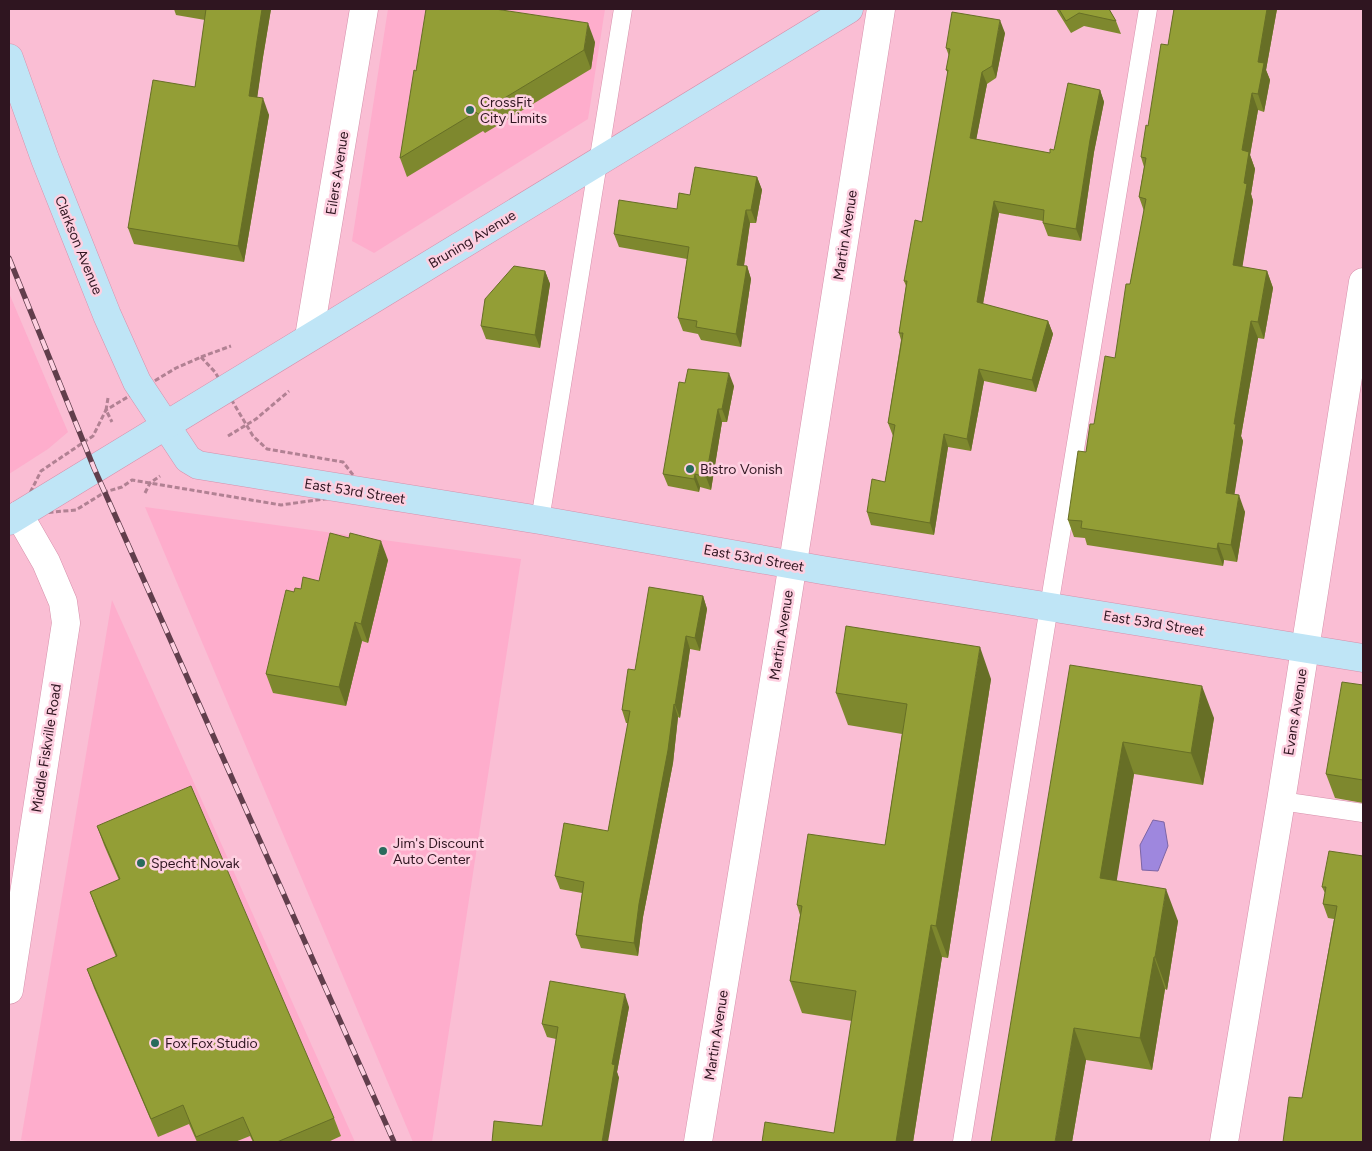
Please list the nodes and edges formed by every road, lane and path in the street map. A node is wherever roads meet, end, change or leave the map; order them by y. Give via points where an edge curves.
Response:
1 (364, 9) edge
2 (623, 9) edge
3 (849, 9) edge
4 (880, 9) edge
5 (1148, 9) edge
6 (9, 58) edge
7 (597, 162) junction
8 (1363, 282) edge
9 (310, 337) junction
10 (176, 368) dead end
11 (215, 372) dead end
12 (165, 425) junction
13 (14, 518) edge
14 (540, 520) junction
15 (792, 564) junction
16 (1049, 606) junction
17 (1305, 648) junction
18 (1363, 658) edge
19 (1281, 800) junction
20 (1363, 813) edge
21 (9, 990) edge
22 (698, 1142) edge
23 (962, 1142) edge
24 (1224, 1142) edge

1 - 9 street, Eilers Avenue
2 - 7 lane
3 - 7 street, Bruning Avenue
4 - 15 street, Martin Avenue
5 - 16 lane
6 - 12 street, Clarkson Avenue via 29,118 107,315 141,389
7 - 9 street, Bruning Avenue
7 - 14 lane
8 - 17 street, Evans Avenue
9 - 12 street, Bruning Avenue
10 - 11 path via 202,357
12 - 13 street, Bruning Avenue
12 - 14 street, East 53rd Street via 188,459 198,465
13 - 21 street, Middle Fiskville Road via 49,570 63,602 66,623
14 - 15 street, East 53rd Street
15 - 16 street, East 53rd Street
15 - 22 street, Martin Avenue
16 - 17 street, East 53rd Street
16 - 23 lane
17 - 18 street, East 53rd Street
17 - 19 street, Evans Avenue
19 - 20 lane
19 - 24 street, Evans Avenue

